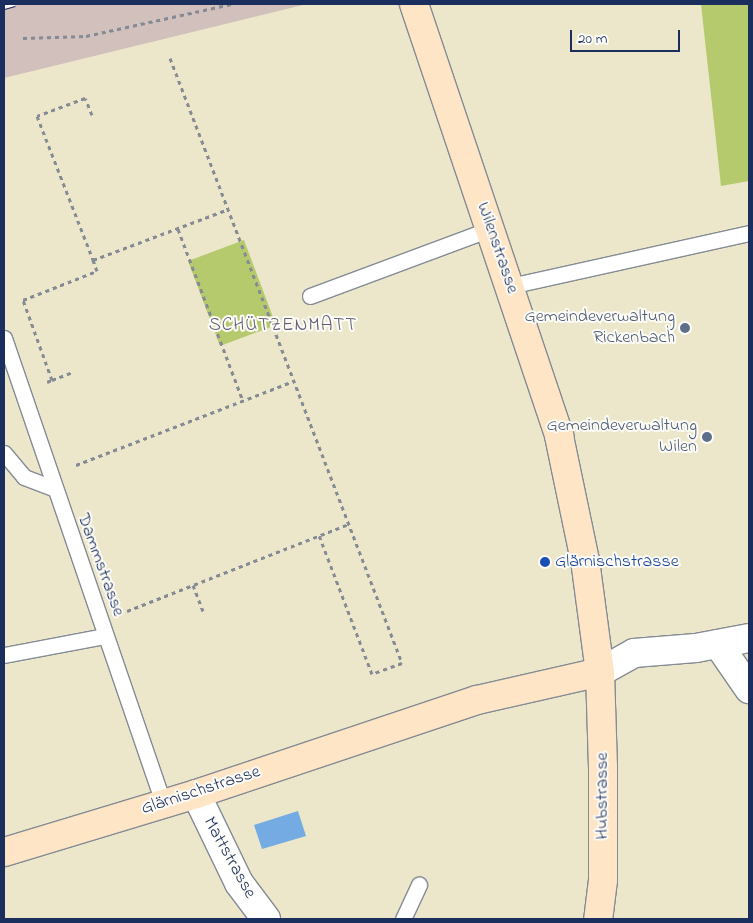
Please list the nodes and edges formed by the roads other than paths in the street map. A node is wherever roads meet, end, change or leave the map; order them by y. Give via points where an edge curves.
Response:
1 (414, 4) edge
2 (490, 229) junction
3 (749, 233) edge
4 (510, 286) junction
5 (310, 296) dead end
6 (4, 338) edge
7 (4, 453) edge
8 (51, 482) junction
9 (103, 629) junction
10 (749, 638) edge
11 (718, 644) junction
12 (4, 655) edge
13 (600, 672) junction
14 (749, 689) edge
15 (196, 794) junction
16 (163, 804) junction
17 (4, 852) edge
18 (419, 885) dead end
19 (266, 919) edge
20 (403, 919) edge
21 (598, 919) edge

1 - 2 street, Wilenstrasse
2 - 4 street, Wilenstrasse
2 - 5 lane
3 - 4 lane
4 - 13 street, Wilenstrasse via 559,436 589,582
6 - 8 lane, Dammstrasse
7 - 8 lane via 24,477
8 - 9 lane, Dammstrasse
9 - 12 lane
9 - 16 lane, Dammstrasse
10 - 11 street
11 - 13 street via 634,653
11 - 14 street
13 - 15 street, Glärnischstrasse via 476,700
13 - 21 street, Hubstrasse via 603,880
15 - 16 street, Glärnischstrasse
15 - 19 street, Mattstrasse via 239,883
16 - 17 street, Glärnischstrasse
18 - 20 lane

